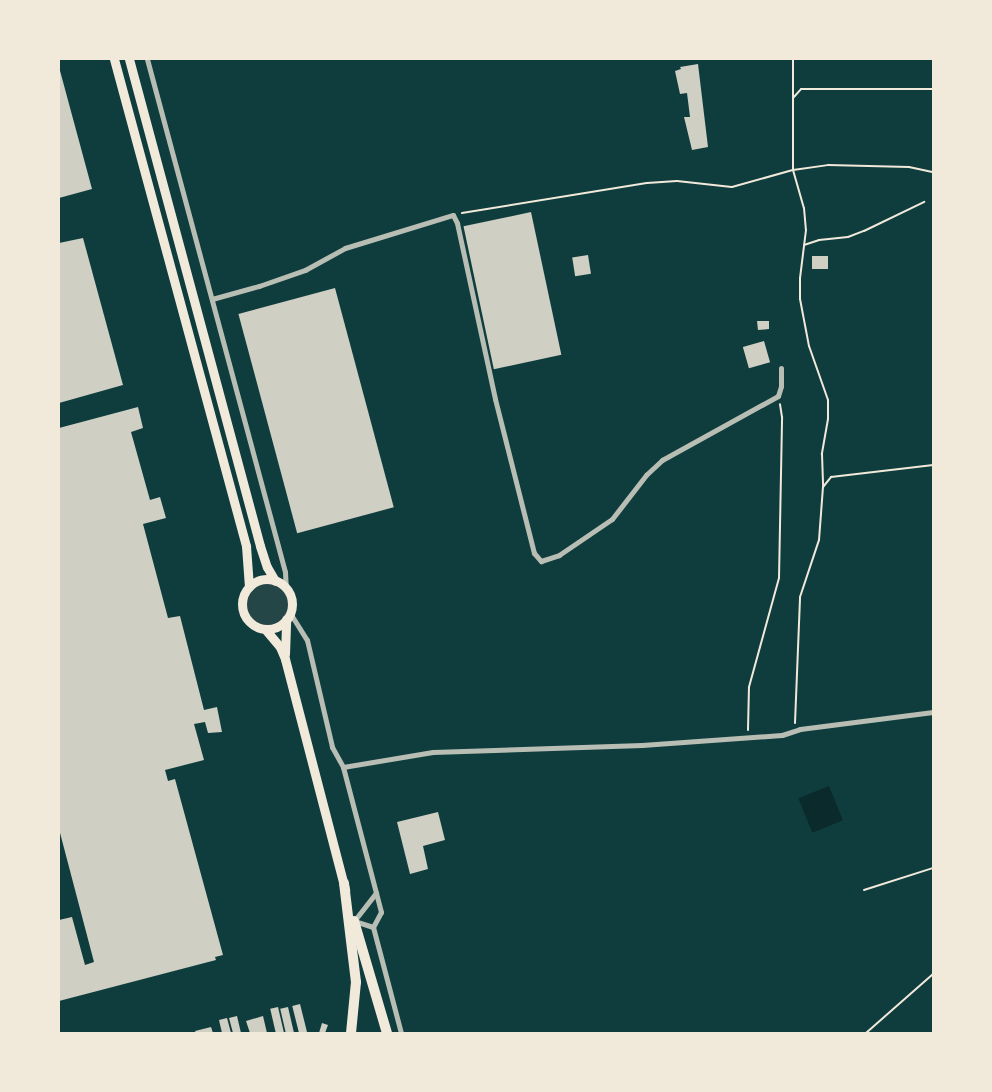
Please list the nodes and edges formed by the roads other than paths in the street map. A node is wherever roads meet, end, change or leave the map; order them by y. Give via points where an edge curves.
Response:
1 (114, 59) edge
2 (129, 59) edge
3 (147, 59) edge
4 (212, 300) junction
5 (781, 368) dead end
6 (275, 581) junction
7 (250, 587) junction
8 (286, 588) junction
9 (288, 616) junction
10 (265, 629) junction
11 (285, 659) junction
12 (933, 712) edge
13 (343, 766) junction
14 (344, 884) junction
15 (376, 893) junction
16 (354, 921) junction
17 (373, 928) junction
18 (386, 1030) edge
19 (351, 1033) edge
20 (402, 1033) edge

1 - 7 main road via 246,546
2 - 6 main road via 260,546
3 - 4 street
4 - 5 street via 305,270 345,248 453,215 531,543 537,558 542,561 559,555 612,519 646,475 667,457 778,396
4 - 8 street via 285,572
6 - 7 main road via 261,580
6 - 8 main road
7 - 10 main road via 242,601 243,609 250,622
8 - 9 main road via 292,604
9 - 10 main road via 273,628
9 - 11 main road
9 - 13 street via 307,640 332,747
10 - 11 main road
11 - 14 main road
12 - 13 street via 782,734 642,745 433,752
13 - 15 street
14 - 16 main road
14 - 19 highway via 356,982
15 - 16 street
15 - 17 street via 381,912
16 - 17 street
16 - 18 highway
17 - 20 street

